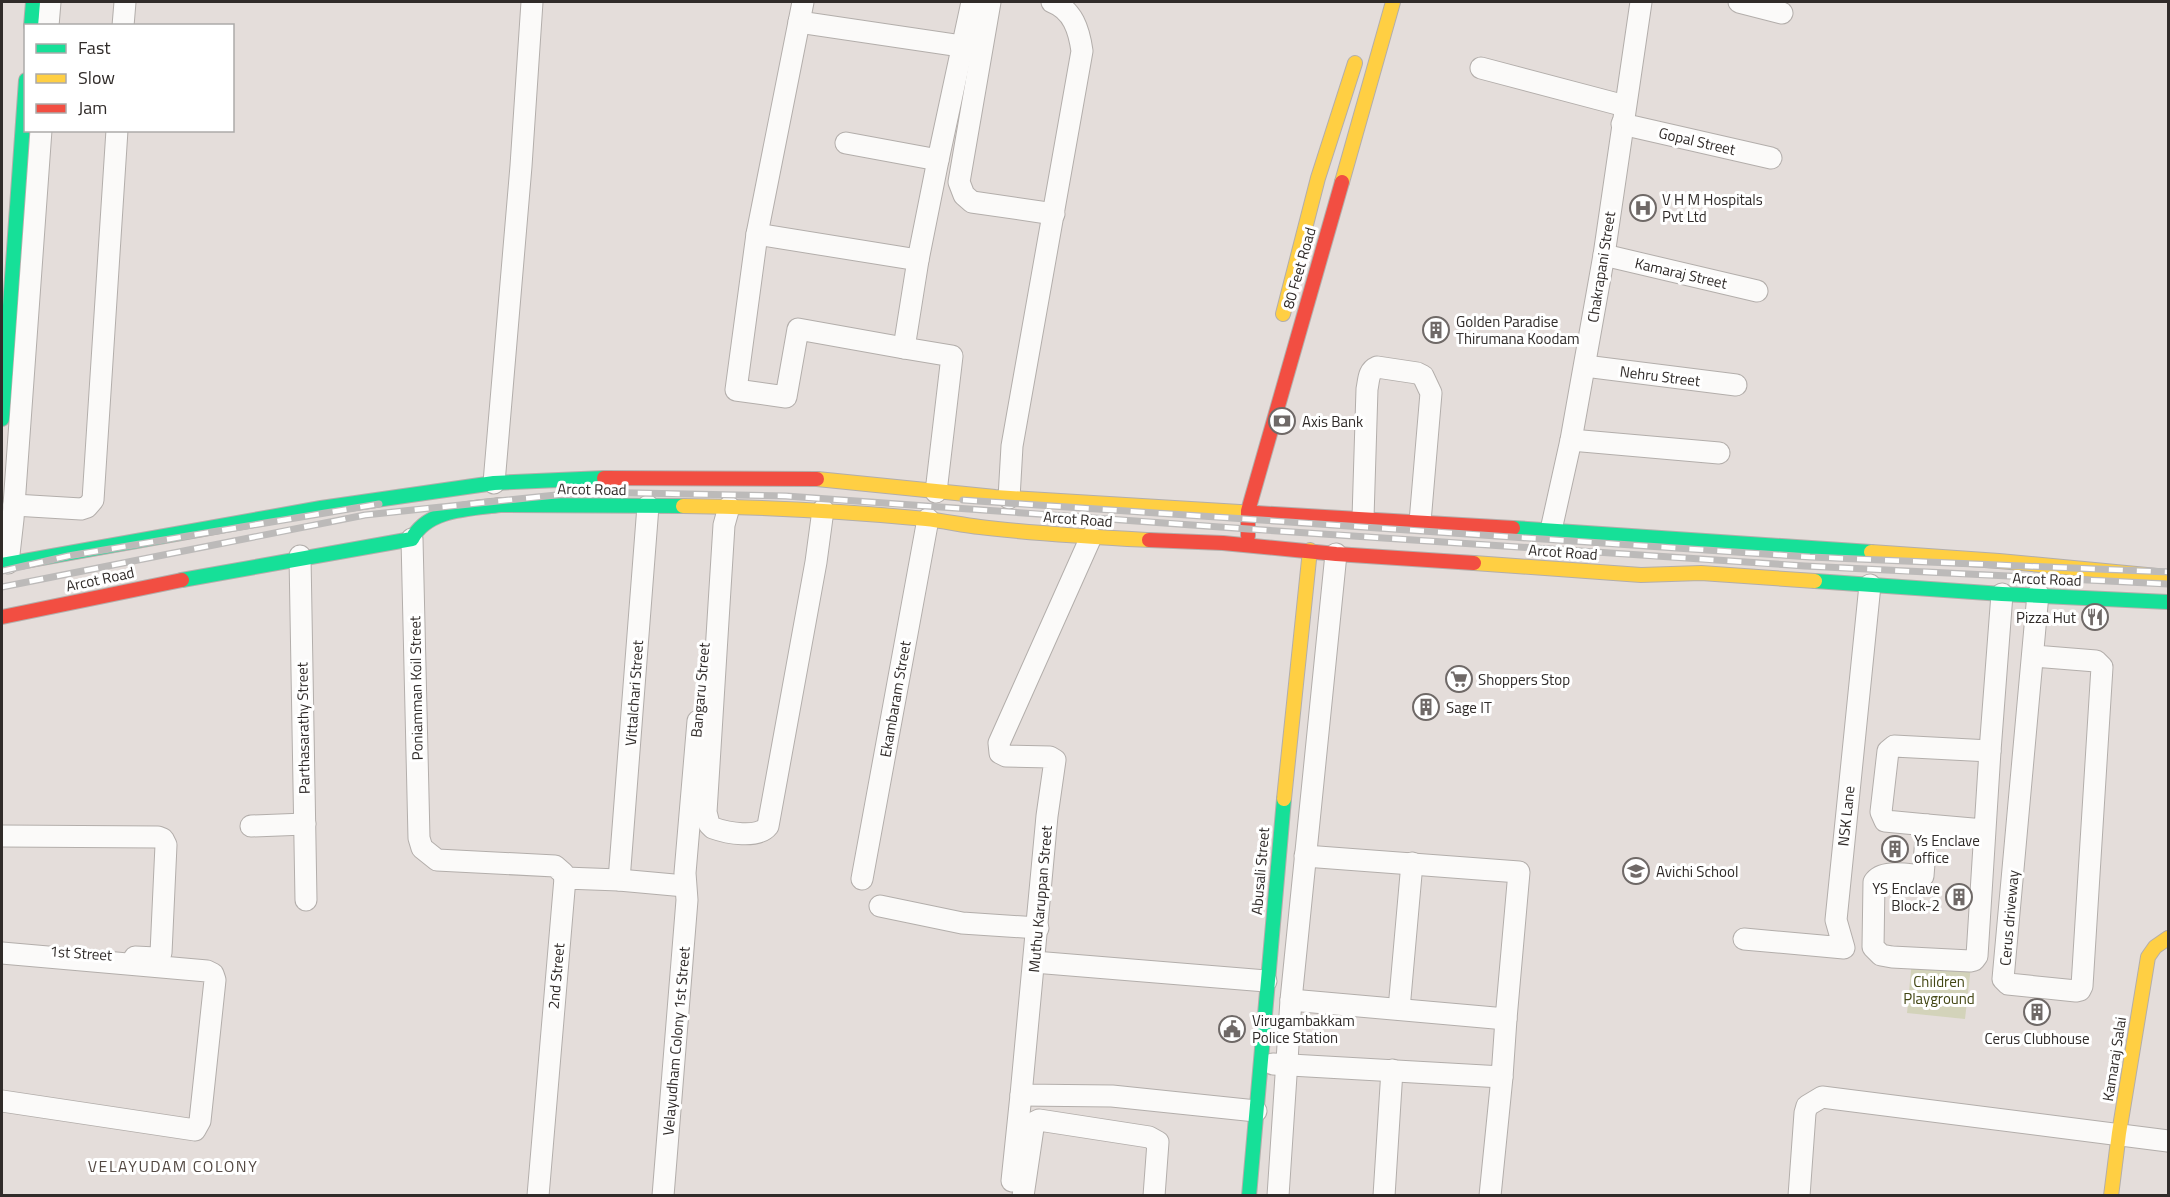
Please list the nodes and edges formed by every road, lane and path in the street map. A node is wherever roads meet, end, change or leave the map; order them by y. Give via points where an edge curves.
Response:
1 (33, 2) edge
2 (50, 2) edge
3 (125, 2) edge
4 (532, 2) edge
5 (972, 2) edge
6 (990, 2) edge
7 (1052, 2) edge
8 (1393, 2) edge
9 (1641, 2) edge
10 (1739, 2) edge
11 (801, 12) edge
12 (1782, 13) dead end
13 (31, 24) edge
14 (48, 24) edge
15 (123, 24) edge
16 (961, 46) junction
17 (1360, 46) dead end
18 (1481, 68) dead end
19 (24, 108) edge
20 (1624, 115) junction
21 (41, 132) edge
22 (117, 132) edge
23 (846, 143) dead end
24 (1772, 158) dead end
25 (938, 160) junction
26 (1054, 214) junction
27 (757, 234) junction
28 (1604, 255) junction
29 (918, 260) junction
30 (1757, 291) dead end
31 (1279, 326) dead end
32 (904, 348) junction
33 (1585, 366) junction
34 (1736, 385) dead end
35 (2, 419) edge
36 (1571, 440) junction
37 (1719, 453) dead end
38 (494, 483) junction
39 (936, 492) junction
40 (1009, 498) junction
41 (14, 505) junction
42 (648, 506) junction
43 (722, 507) junction
44 (1364, 509) junction
45 (823, 510) junction
46 (1248, 511) junction
47 (1420, 514) junction
48 (928, 519) junction
49 (1229, 521) junction
50 (1551, 530) junction
51 (1091, 537) junction
52 (412, 538) junction
53 (1248, 545) junction
54 (1310, 550) junction
55 (1336, 554) junction
56 (300, 556) junction
57 (5, 564) edge
58 (2169, 577) edge
59 (1870, 585) junction
60 (2002, 594) junction
61 (2038, 594) junction
62 (2169, 602) edge
63 (2, 617) edge
64 (2034, 656) junction
65 (1990, 751) junction
66 (305, 824) junction
67 (1927, 825) junction
68 (251, 826) dead end
69 (1984, 830) junction
70 (2, 836) edge
71 (1305, 856) junction
72 (1412, 863) junction
73 (565, 878) junction
74 (862, 879) dead end
75 (619, 880) junction
76 (685, 880) junction
77 (306, 900) dead end
78 (880, 906) dead end
79 (1038, 928) junction
80 (2169, 938) edge
81 (1744, 939) dead end
82 (2, 947) edge
83 (2, 952) edge
84 (1034, 962) junction
85 (1266, 981) junction
86 (1292, 1000) junction
87 (1399, 1009) junction
88 (1506, 1019) junction
89 (1260, 1063) junction
90 (1287, 1064) junction
91 (1392, 1070) junction
92 (1502, 1077) junction
93 (1021, 1095) junction
94 (1112, 1096) junction
95 (2, 1101) edge
96 (1256, 1111) junction
97 (1109, 1132) junction
98 (2119, 1133) junction
99 (2169, 1141) edge
100 (538, 1196) edge
101 (663, 1196) edge
102 (1010, 1196) edge
103 (1023, 1196) edge
104 (1154, 1196) edge
105 (1249, 1196) edge
106 (1278, 1196) edge
107 (1384, 1196) edge
108 (1490, 1196) edge
109 (1799, 1196) edge
110 (2111, 1196) edge

1 - 13 main road
2 - 14 street
3 - 15 street
4 - 38 street
5 - 16 street
6 - 26 street via 959,182 972,202
7 - 26 street via 1069,13 1076,24 1082,51
8 - 46 main road, 80 Feet Road
9 - 20 street, Chakrapani Street
10 - 12 street
11 - 16 street
11 - 27 street
16 - 25 street
17 - 31 main road, 80 Feet Road via 1318,178
18 - 20 street, Gopal Street
19 - 35 main road
20 - 24 street, Gopal Street
20 - 28 street, Chakrapani Street
21 - 41 street
22 - 41 street via 93,500 81,509
23 - 25 street
25 - 29 street
26 - 40 street via 1012,446
27 - 29 street
27 - 32 street via 736,390 786,397 798,329
28 - 30 street, Kamaraj Street
28 - 33 street, Chakrapani Street
29 - 32 street
32 - 39 street via 952,356
33 - 34 street, Nehru Street
33 - 36 street, Chakrapani Street
36 - 37 street
36 - 50 street, Chakrapani Street
38 - 39 main road, Arcot Road via 581,477 814,479
38 - 57 main road, Arcot Road via 321,508 152,544
39 - 40 main road, Arcot Road
40 - 49 main road, Arcot Road
41 - 57 street
42 - 43 main road, Arcot Road
42 - 52 main road, Arcot Road via 500,505 466,509 421,526
42 - 75 street, Vittalchari Street
43 - 45 main road, Arcot Road
43 - 45 street via 706,812 712,828 755,834 768,826
43 - 76 street, Bangaru Street
44 - 46 main road, Arcot Road
44 - 47 main road, Arcot Road
44 - 47 street via 1367,389 1369,374 1377,367 1417,373 1423,376 1431,393
45 - 48 main road, Arcot Road
46 - 49 main road, Arcot Road
46 - 53 main road, 80 Feet Road
47 - 50 main road, Arcot Road
48 - 51 main road, Arcot Road
48 - 74 street, Ekambaram Street
49 - 51 main road, Arcot Road
49 - 53 main road, Arcot Road
50 - 58 main road, Arcot Road
51 - 79 street, Muthu Karuppan Street via 999,743 1000,753 1006,756 1055,760
52 - 56 main road, Arcot Road
52 - 73 street, Poniamman Koil Street via 422,848 437,860 550,866 559,869
53 - 54 main road, Arcot Road
54 - 55 main road, Arcot Road
54 - 85 main road, Abusali Street
55 - 59 main road, Arcot Road via 1641,575 1701,573
55 - 71 street
56 - 63 main road, Arcot Road via 161,577
56 - 66 street, Parthasarathy Street
59 - 60 main road, Arcot Road
59 - 81 street, NSK Lane via 1836,920 1844,948
60 - 61 main road, Arcot Road
60 - 65 street
61 - 62 main road, Arcot Road
61 - 64 street, Cerus driveway
64 - 64 street, Cerus driveway via 2003,979 2008,984 2076,991 2082,986 2102,667 2096,661
65 - 67 street via 1894,746 1888,751 1881,812 1885,821
65 - 69 street
66 - 68 street
66 - 77 street, Parthasarathy Street
67 - 69 street
67 - 69 street via 1923,876 1883,874 1874,882 1873,947 1881,955 1974,960
70 - 82 street, 1st Street via 162,838 166,845 160,955 154,958
71 - 72 street
71 - 86 street
72 - 87 street
72 - 88 street via 1519,872
73 - 75 street
73 - 100 street, 2nd Street
75 - 76 street
76 - 101 street, Velayudham Colony 1st Street via 687,900
78 - 79 street via 962,923
79 - 84 street, Muthu Karuppan Street
80 - 98 main road, Kamaraj Salai via 2148,957
83 - 95 street via 207,971 215,976 200,1121 195,1130
84 - 85 street
84 - 93 street, Muthu Karuppan Street
85 - 89 main road, Abusali Street
86 - 87 street
86 - 90 street
87 - 88 street
88 - 92 street
89 - 90 street
89 - 96 main road, Abusali Street
90 - 91 street
90 - 106 street
91 - 92 street
91 - 107 street
92 - 108 street
93 - 94 street
93 - 102 street, Muthu Karuppan Street
94 - 96 street
94 - 97 street
96 - 105 main road, Abusali Street
97 - 103 street via 1035,1122
97 - 104 street via 1149,1137 1158,1142
98 - 99 street
98 - 109 street via 1822,1097 1807,1106 1805,1113
98 - 110 main road, Kamaraj Salai

